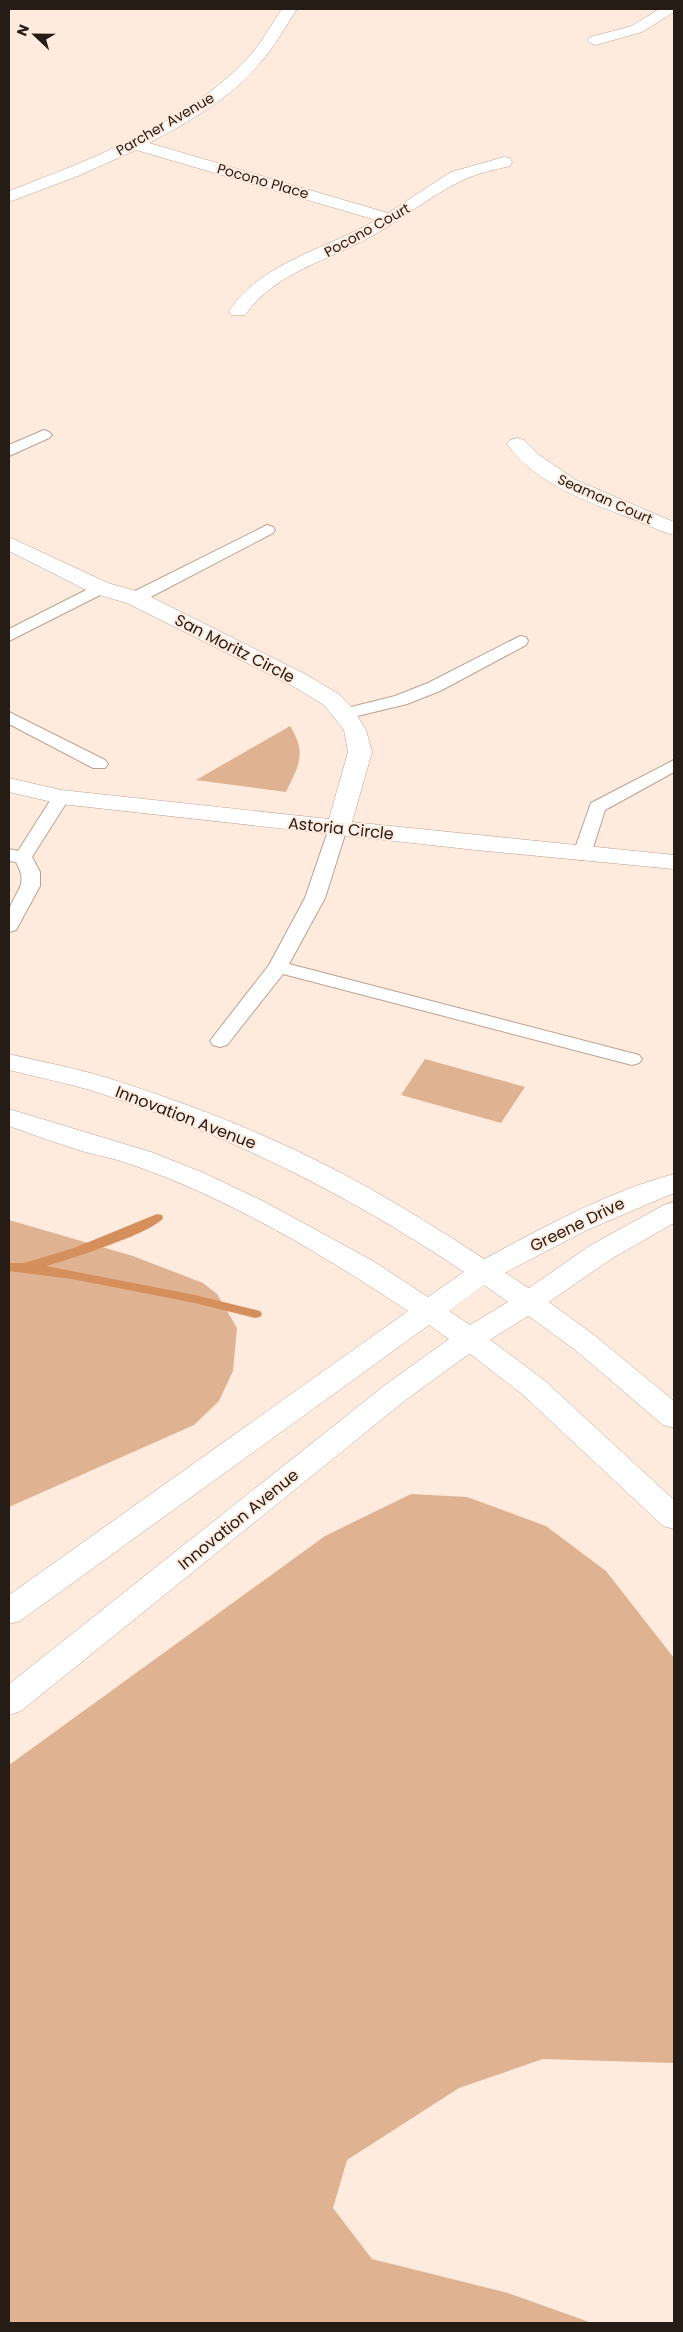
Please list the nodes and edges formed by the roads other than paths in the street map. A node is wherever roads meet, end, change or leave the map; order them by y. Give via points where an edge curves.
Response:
1 (290, 9) edge
2 (669, 9) edge
3 (596, 40) dead end
4 (134, 144) junction
5 (504, 162) dead end
6 (9, 196) edge
7 (391, 218) junction
8 (238, 310) dead end
9 (44, 436) dead end
10 (517, 444) dead end
11 (9, 451) edge
12 (674, 529) edge
13 (267, 530) dead end
14 (9, 543) edge
15 (100, 588) junction
16 (134, 598) junction
17 (9, 636) edge
18 (520, 641) dead end
19 (345, 714) junction
20 (9, 717) edge
21 (98, 764) dead end
22 (674, 765) edge
23 (9, 785) edge
24 (61, 797) junction
25 (338, 828) junction
26 (582, 854) junction
27 (16, 856) edge
28 (674, 862) edge
29 (9, 926) edge
30 (278, 967) junction
31 (220, 1041) dead end
32 (632, 1059) dead end
33 (9, 1062) edge
34 (9, 1117) edge
35 (674, 1183) edge
36 (674, 1211) edge
37 (482, 1272) junction
38 (528, 1302) junction
39 (427, 1310) junction
40 (470, 1339) junction
41 (674, 1417) edge
42 (674, 1518) edge
43 (9, 1612) edge
44 (9, 1702) edge

1 - 4 street, Parcher Avenue via 252,64 190,112
2 - 3 street via 637,29
4 - 6 street, Parcher Avenue
4 - 7 street, Pocono Place
5 - 7 street, Pocono Court via 456,177
7 - 8 street, Pocono Court via 258,286
9 - 11 lane
10 - 12 street, Seaman Court via 550,474
13 - 16 lane
14 - 15 street, San Moritz Circle
15 - 16 street, San Moritz Circle
15 - 17 lane
16 - 19 street, San Moritz Circle via 299,680 332,700
18 - 19 lane via 434,687 401,700
19 - 25 street, San Moritz Circle via 355,730 360,752
20 - 21 lane
22 - 26 lane via 596,808
23 - 24 street, Astoria Circle
24 - 25 street, Astoria Circle
24 - 27 lane
25 - 26 street, Astoria Circle
25 - 30 lane via 316,898
26 - 28 street, Astoria Circle
27 - 29 lane via 31,872 31,886
30 - 31 lane
30 - 32 lane
33 - 37 street, Innovation Avenue via 98,1084 272,1150 329,1178 430,1236
34 - 39 street via 141,1158 194,1179 362,1268
35 - 37 street, Greene Drive via 617,1204 554,1233
36 - 38 street, Greene Drive via 601,1252
37 - 38 street, Innovation Avenue
37 - 39 street
38 - 40 street, Innovation Avenue
38 - 41 street, Innovation Avenue via 584,1342
39 - 40 street
39 - 43 street
40 - 42 street via 533,1387
40 - 44 street, Innovation Avenue via 396,1392

